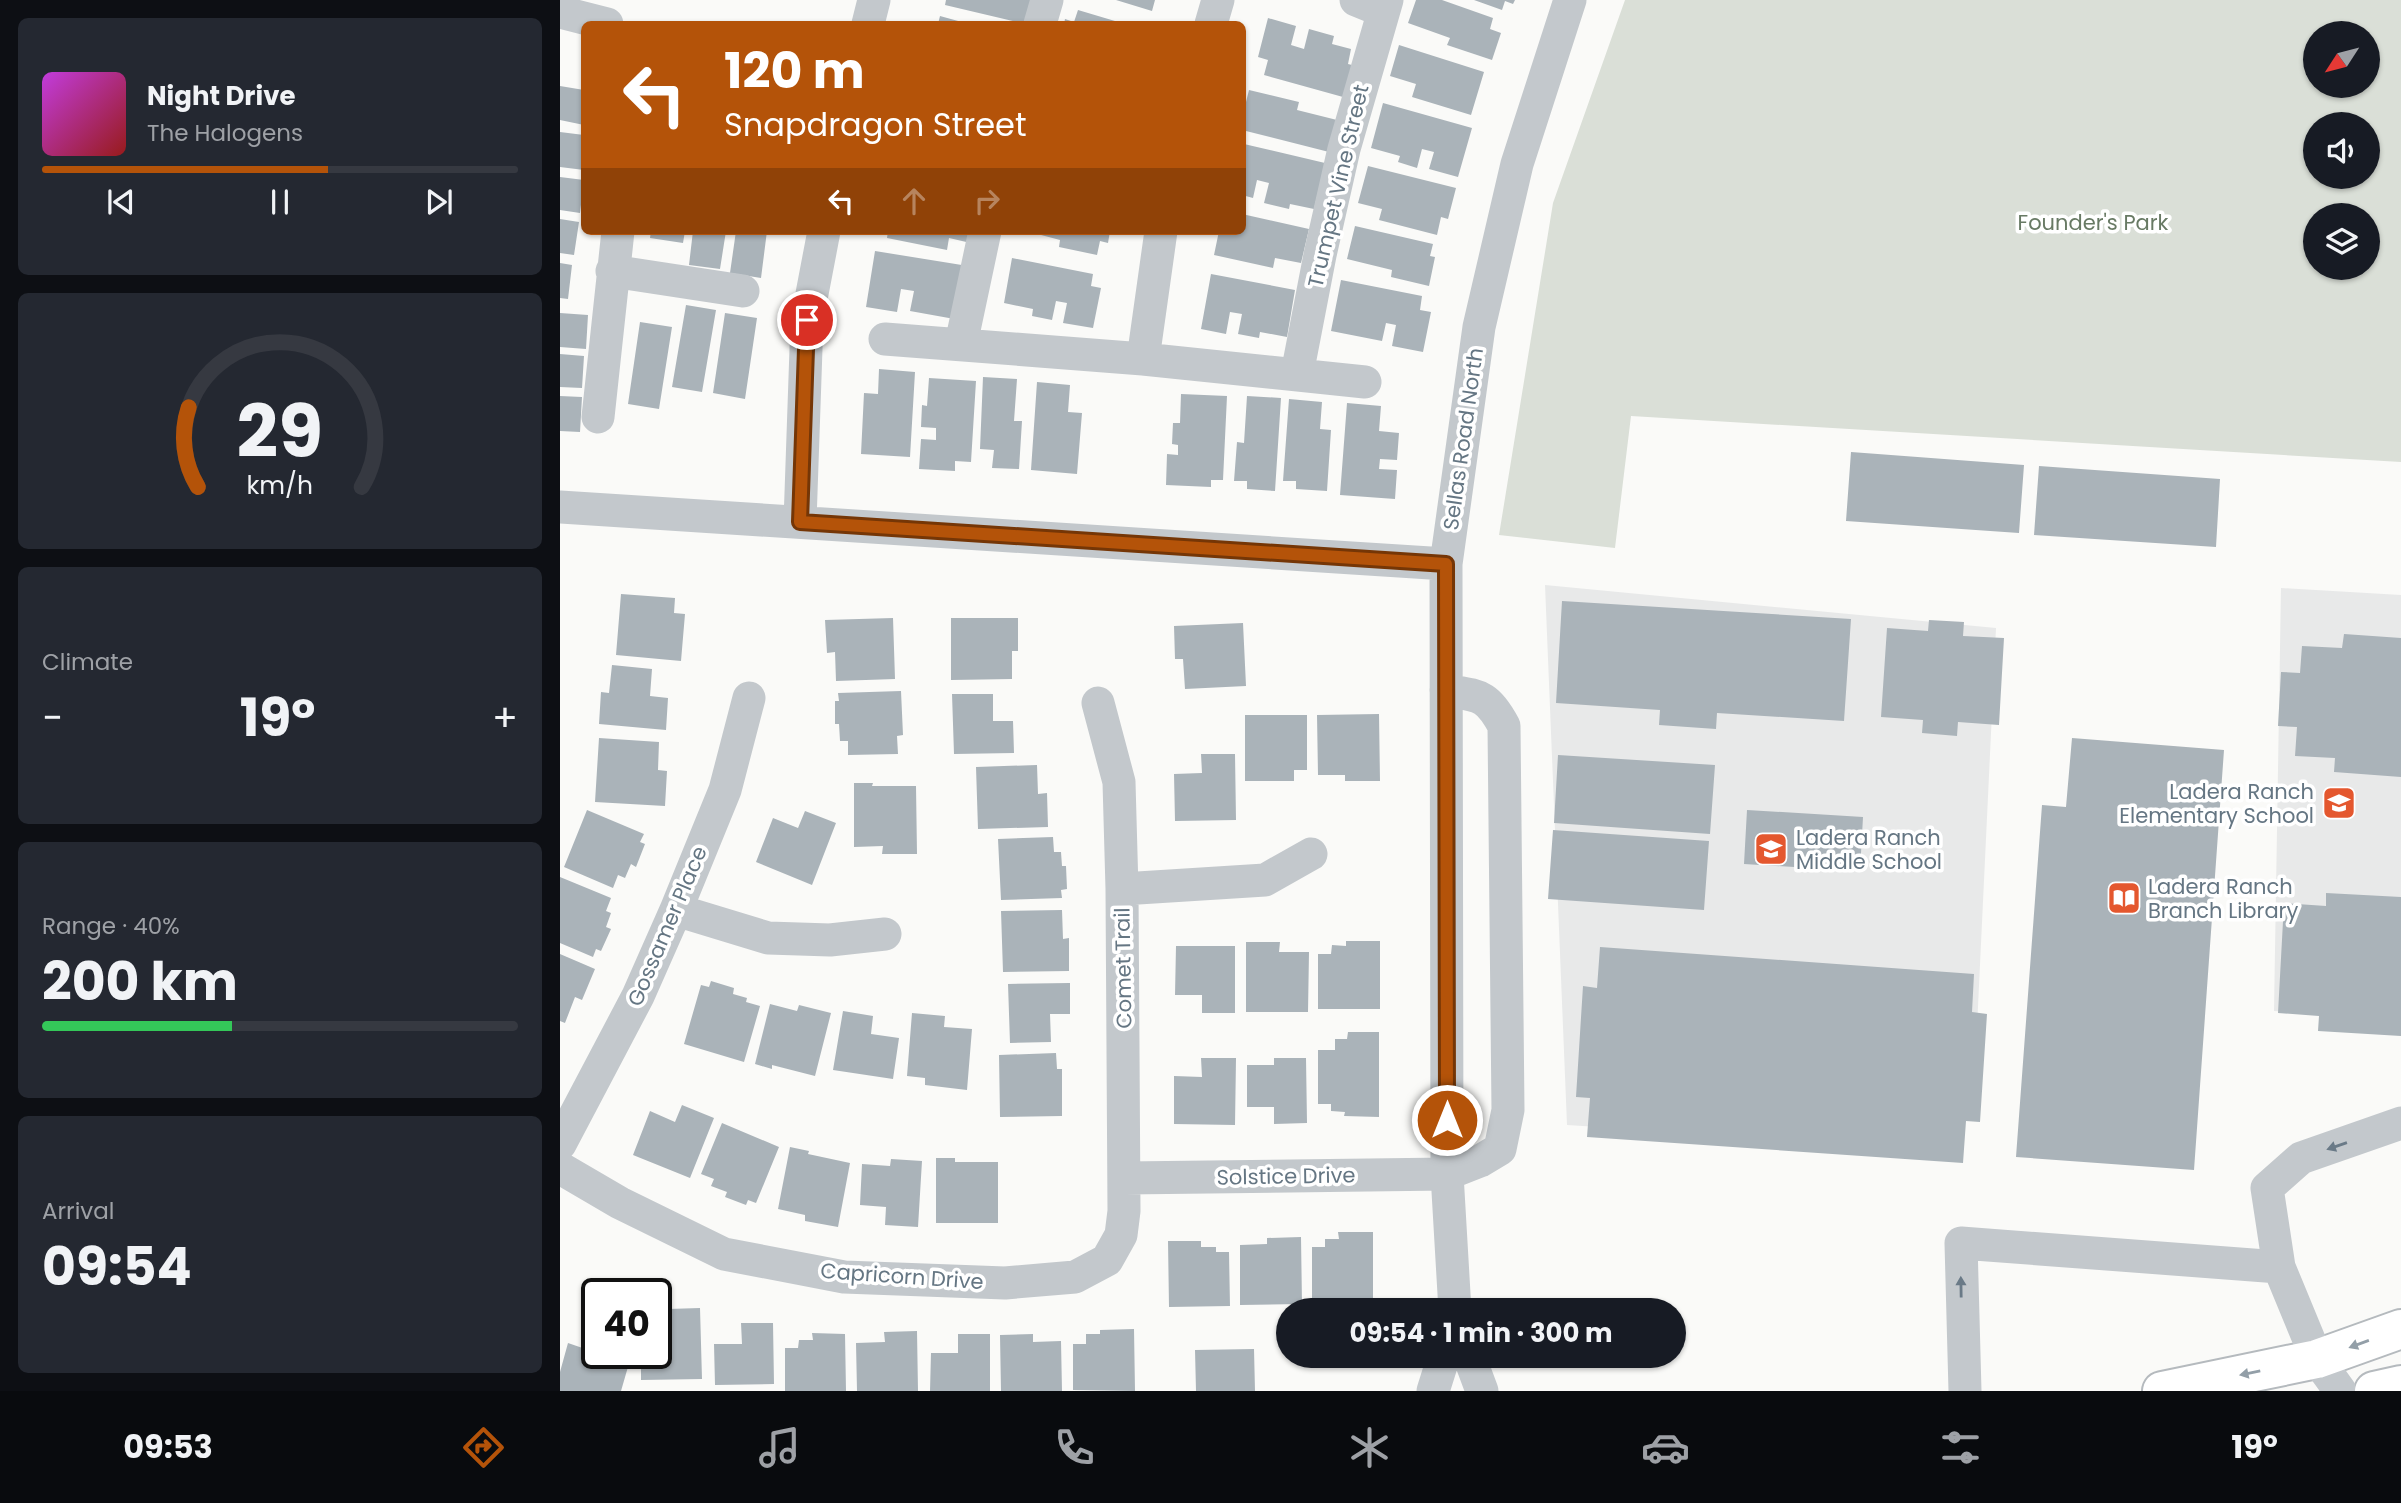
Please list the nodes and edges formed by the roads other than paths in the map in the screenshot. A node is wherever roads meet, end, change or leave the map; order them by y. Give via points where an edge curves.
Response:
1 (874, 0) edge
2 (1047, 0) edge
3 (1218, 0) edge
4 (1570, 0) edge
5 (1375, 4) edge
6 (560, 12) edge
7 (595, 21) edge
8 (869, 21) edge
9 (1041, 21) edge
10 (1211, 21) edge
11 (617, 235) edge
12 (823, 235) edge
13 (984, 235) edge
14 (1160, 235) edge
15 (612, 271) junction
16 (743, 291) dead end
17 (886, 339) dead end
18 (961, 344) junction
19 (1143, 359) junction
20 (1297, 374) junction
21 (1365, 382) dead end
22 (597, 416) dead end
23 (560, 507) edge
24 (800, 522) junction
25 (1446, 564) junction
26 (1446, 690) junction
27 (749, 698) dead end
28 (1098, 703) dead end
29 (1311, 854) dead end
30 (1122, 889) junction
31 (676, 910) junction
32 (885, 934) dead end
33 (2401, 1123) edge
34 (560, 1143) edge
35 (560, 1168) edge
36 (1447, 1174) junction
37 (1125, 1178) junction
38 (1121, 1235) joint
39 (2279, 1267) junction
40 (1454, 1298) edge
41 (2401, 1329) edge
42 (2317, 1359) junction
43 (1440, 1368) edge
44 (1473, 1368) edge
45 (2401, 1385) edge
46 (1433, 1391) edge
47 (1482, 1391) edge
48 (1965, 1391) edge
49 (2162, 1391) edge
50 (2340, 1391) edge
51 (2374, 1391) edge

1 - 8 street
2 - 9 street
3 - 10 street
4 - 25 street, Sellas Road North via 1517,164 1479,327
5 - 20 street, Trumpet Vine Street
6 - 7 street
11 - 15 street
12 - 24 street via 807,320
13 - 18 street
14 - 19 street
15 - 16 street
15 - 22 street
17 - 18 street
18 - 19 street
19 - 20 street
20 - 21 street
23 - 24 street
24 - 25 street
25 - 26 street, Sellas Road North
26 - 36 street, Sellas Road North
26 - 36 street via 1481,696 1504,726 1508,1110 1500,1149
27 - 31 street, Gossamer Place via 724,790
28 - 30 street, Comet Trail via 1119,782
29 - 30 street via 1265,880
30 - 37 street, Comet Trail
31 - 32 street via 768,939 830,940
31 - 34 street, Gossamer Place via 638,996
33 -> 39 street via 2301,1158 2267,1188
35 - 38 street, Capricorn Drive via 724,1254 844,1277 1005,1283 1075,1277 1107,1260
36 - 37 street, Solstice Drive
36 - 40 street, Sellas Road North
37 - 38 street, Comet Trail
39 - 42 street
48 -> 39 street via 1961,1243
41 -> 42 main road
42 -> 49 main road
42 - 50 street
43 - 46 street
44 - 47 street
45 - 51 main road

